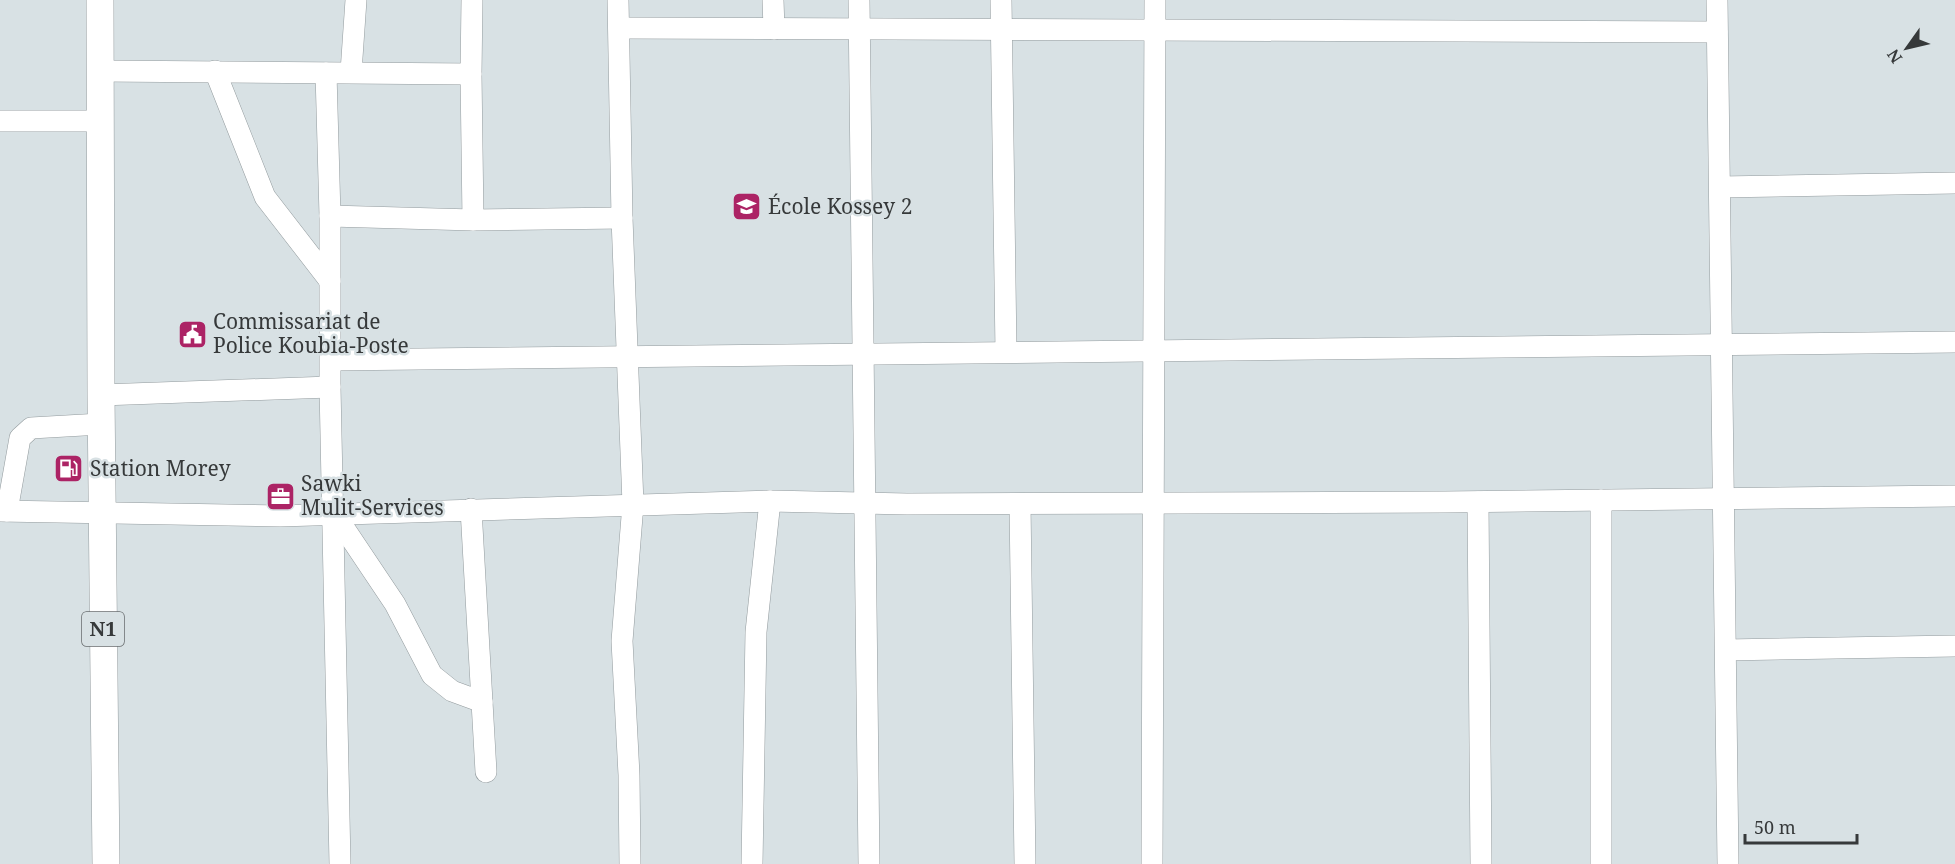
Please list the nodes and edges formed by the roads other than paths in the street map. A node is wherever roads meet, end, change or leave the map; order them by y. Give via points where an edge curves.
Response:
1 (100, 0) edge
2 (356, 0) edge
3 (472, 0) edge
4 (618, 0) edge
5 (773, 0) edge
6 (859, 0) edge
7 (1001, 0) edge
8 (1155, 0) edge
9 (1717, 0) edge
10 (619, 28) junction
11 (774, 28) junction
12 (859, 29) junction
13 (1002, 29) junction
14 (1154, 30) junction
15 (1717, 32) junction
16 (101, 71) junction
17 (215, 72) junction
18 (326, 72) junction
19 (351, 72) junction
20 (471, 74) junction
21 (0, 121) edge
22 (100, 121) junction
23 (1955, 183) edge
24 (1720, 188) junction
25 (330, 216) junction
26 (622, 218) junction
27 (473, 220) junction
28 (330, 281) junction
29 (1955, 342) edge
30 (1722, 344) junction
31 (1153, 350) junction
32 (1006, 352) junction
33 (863, 353) junction
34 (629, 356) junction
35 (331, 360) junction
36 (330, 387) junction
37 (101, 395) junction
38 (101, 424) junction
39 (1955, 496) edge
40 (1725, 499) junction
41 (1601, 500) junction
42 (770, 501) junction
43 (1478, 502) junction
44 (1152, 503) junction
45 (633, 504) junction
46 (865, 504) junction
47 (1020, 504) junction
48 (471, 509) junction
49 (4, 511) edge
50 (102, 512) junction
51 (334, 513) junction
52 (1955, 646) edge
53 (1726, 650) junction
54 (482, 702) junction
55 (486, 772) dead end
56 (106, 864) edge
57 (340, 864) edge
58 (630, 864) edge
59 (752, 864) edge
60 (869, 864) edge
61 (1025, 864) edge
62 (1152, 864) edge
63 (1481, 864) edge
64 (1601, 864) edge
65 (1728, 864) edge

1 - 16 main road, N1
2 - 19 street
3 - 20 street
4 - 10 street
5 - 11 street
6 - 12 street
7 - 13 street
8 - 14 street
9 - 15 street
10 - 11 street
10 - 26 street
11 - 12 street
12 - 13 street
12 - 33 street
13 - 14 street
13 - 32 street
14 - 15 street
14 - 31 street
15 - 24 street
16 - 17 street
16 - 22 main road, N1
17 - 18 street
17 - 28 street via 265,197
18 - 19 street
18 - 25 street
19 - 20 street
20 - 27 street
21 - 22 street
22 - 37 main road, N1
23 - 24 street
24 - 30 street
25 - 27 street
25 - 28 street
26 - 27 street
26 - 34 street
28 - 35 street
29 - 30 street
30 - 31 street
30 - 40 street
31 - 32 street
31 - 44 street
32 - 33 street
33 - 34 street
33 - 46 street
34 - 35 street
34 - 45 street
35 - 36 street
36 - 37 street
36 - 51 street
37 - 38 main road, N1
38 - 49 street via 31,428 24,433
38 - 50 main road, N1
39 - 40 street
40 - 41 street
40 - 53 street
41 - 43 street
41 - 64 street
42 - 45 street
42 - 46 street
42 - 59 street via 756,632
43 - 44 street
43 - 63 street
44 - 47 street
44 - 62 street
45 - 48 street
45 - 58 street via 622,641
46 - 47 street
46 - 60 street
47 - 61 street
48 - 51 street
48 - 54 street
49 - 50 street
50 - 51 street via 280,516
50 - 56 main road, N1
51 - 54 street via 395,604 432,675 452,690
51 - 57 street
52 - 53 street
53 - 65 street
54 - 55 street

